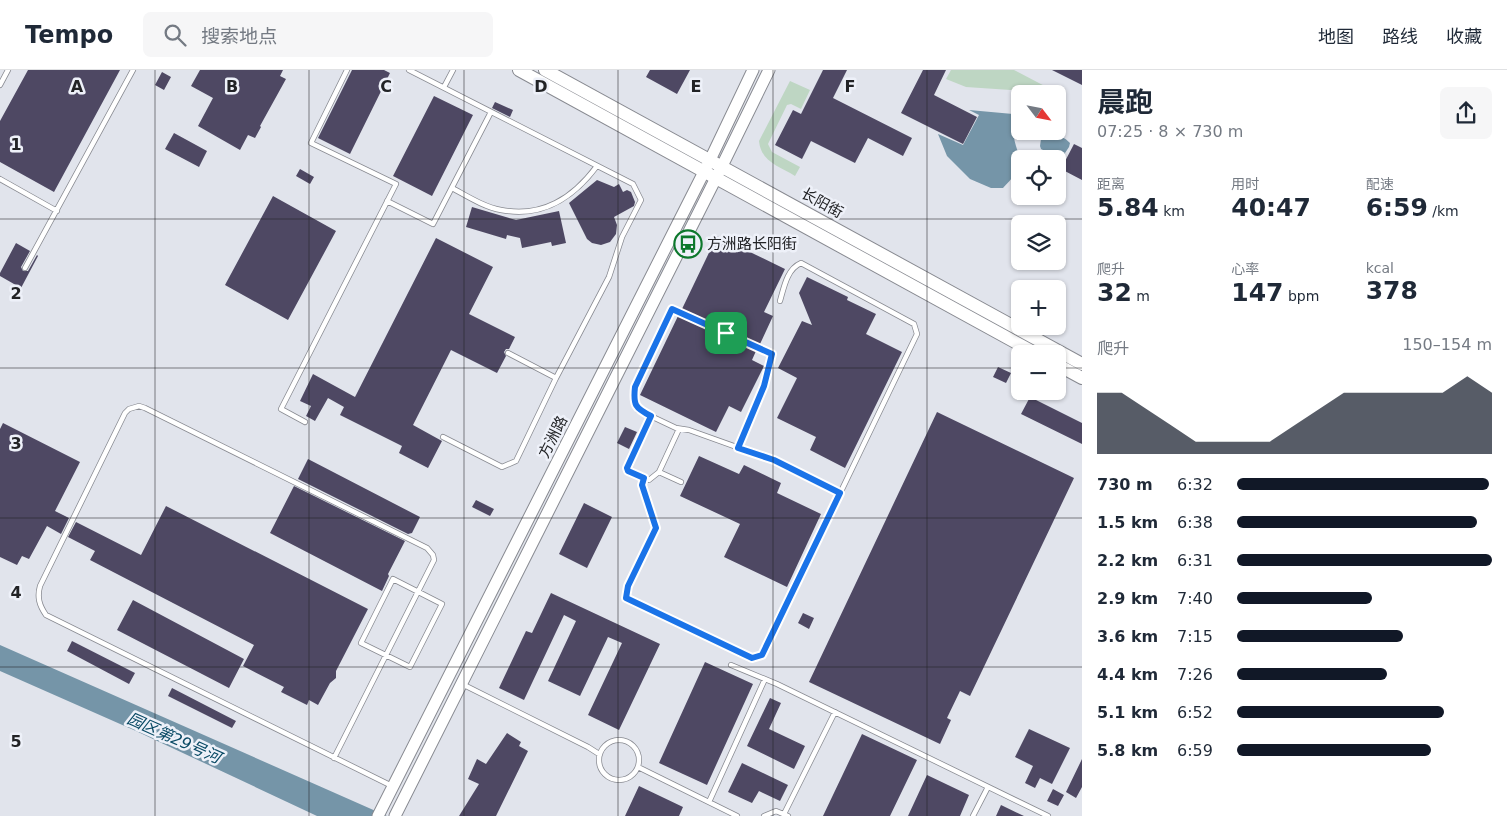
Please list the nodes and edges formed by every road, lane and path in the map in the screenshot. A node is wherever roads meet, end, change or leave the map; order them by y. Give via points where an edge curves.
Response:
1 (8, 70) edge
2 (133, 70) edge
3 (348, 70) edge
4 (409, 70) edge
5 (453, 70) edge
6 (519, 70) edge
7 (545, 70) edge
8 (753, 70) edge
9 (769, 70) edge
10 (0, 85) edge
11 (444, 87) junction
12 (491, 112) junction
13 (710, 160) junction
14 (597, 166) junction
15 (722, 166) junction
16 (704, 172) junction
17 (716, 178) junction
18 (0, 179) edge
19 (452, 188) junction
20 (387, 201) junction
21 (57, 211) junction
22 (25, 268) dead end
23 (780, 300) dead end
24 (1021, 345) edge
25 (508, 353) dead end
26 (1082, 364) edge
27 (1066, 369) edge
28 (556, 378) junction
29 (1082, 378) edge
30 (651, 416) junction
31 (306, 422) dead end
32 (679, 429) junction
33 (443, 437) dead end
34 (738, 448) junction
35 (659, 472) junction
36 (644, 478) junction
37 (681, 482) dead end
38 (840, 493) junction
39 (418, 592) junction
40 (386, 655) junction
41 (731, 664) dead end
42 (765, 679) junction
43 (462, 684) junction
44 (834, 712) junction
45 (599, 754) junction
46 (334, 758) junction
47 (638, 767) junction
48 (394, 786) junction
49 (988, 787) junction
50 (709, 802) junction
51 (380, 813) edge
52 (786, 815) edge
53 (395, 816) edge
54 (737, 816) edge
55 (764, 816) edge
56 (973, 816) edge
57 (1048, 816) edge

1 - 10 lane
2 - 21 lane
3 - 20 lane via 311,143 396,184
4 - 11 lane
5 - 11 lane
6 - 16 main road, 长阳街
7 - 13 main road, 长阳街
8 - 13 main road, 方洲路
9 - 15 main road, 方洲路
11 - 12 lane
12 - 14 lane
12 - 19 lane
13 - 15 main road, 长阳街
13 - 16 main road, 方洲路
14 - 19 lane via 584,183 565,199 544,209 523,212 500,210
14 - 28 lane via 634,184 641,200 622,237 608,276
15 - 17 main road, 方洲路
15 - 26 main road, 长阳街
16 - 17 main road, 长阳街
16 - 48 main road, 方洲路
17 - 24 main road, 长阳街
17 - 43 main road, 方洲路
18 - 21 lane
19 - 20 lane via 433,224
20 - 31 lane via 281,409
21 - 22 lane
23 - 38 lane via 788,277 801,263 914,324 917,334
25 - 28 lane
27 - 29 main road
28 - 33 lane via 516,461 502,467
30 - 32 lane
30 - 34 lane via 638,410 634,401 635,387 672,309 772,354 764,386
30 - 36 lane via 627,468
32 - 34 lane
32 - 35 lane
34 - 38 lane via 774,460
35 - 36 lane via 649,480
35 - 37 lane
36 - 38 lane via 642,485 656,528 628,586 626,598 752,658 762,655
39 - 40 lane
39 - 40 lane via 442,604 438,612 410,667
39 - 40 lane via 393,579 361,642
39 - 46 lane via 434,560 427,548 145,408 139,406 125,413 40,586 41,608 46,615
40 - 46 lane
41 - 42 lane
42 - 44 lane
42 - 50 lane
43 - 45 lane
43 - 53 main road, 方洲路
44 - 49 lane
44 - 52 lane
45 - 47 lane via 607,744 619,740 631,744 638,754
45 - 47 lane via 599,767 606,777 618,781 630,777
46 - 48 lane
47 - 50 lane
48 - 51 main road, 方洲路
49 - 56 lane
49 - 57 lane
50 - 54 lane
52 - 55 lane via 776,812

